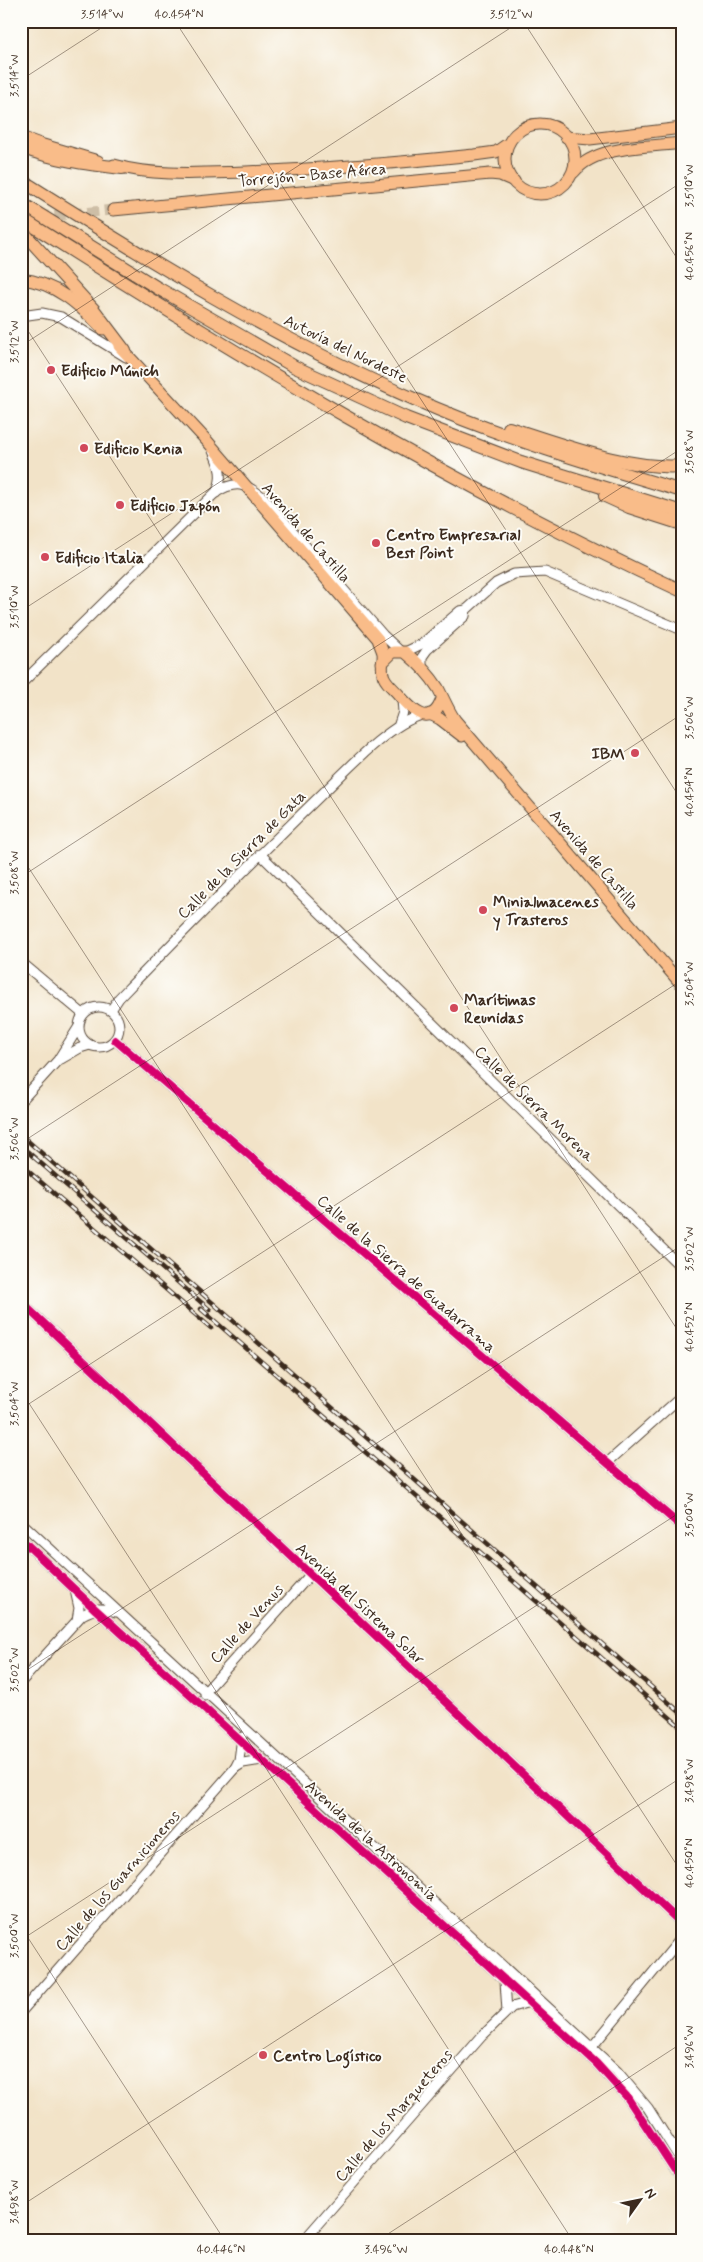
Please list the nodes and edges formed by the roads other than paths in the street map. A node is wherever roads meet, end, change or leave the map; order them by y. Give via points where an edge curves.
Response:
1 (682, 128) edge
2 (21, 137) edge
3 (566, 137) junction
4 (682, 143) edge
5 (506, 145) junction
6 (21, 146) edge
7 (122, 168) junction
8 (574, 172) junction
9 (21, 180) edge
10 (514, 181) junction
11 (21, 203) edge
12 (113, 210) tunnel mouth
13 (21, 218) edge
14 (21, 230) edge
15 (21, 279) edge
16 (21, 316) edge
17 (125, 351) junction
18 (136, 363) junction
19 (414, 399) junction
20 (208, 442) junction
21 (682, 466) edge
22 (559, 475) junction
23 (246, 486) junction
24 (682, 491) edge
25 (215, 493) junction
26 (682, 512) edge
27 (682, 524) edge
28 (682, 592) edge
29 (466, 610) junction
30 (682, 630) edge
31 (403, 652) junction
32 (382, 663) junction
33 (422, 669) junction
34 (21, 684) edge
35 (402, 699) junction
36 (442, 699) junction
37 (426, 714) junction
38 (399, 724) junction
39 (484, 755) junction
40 (260, 854) junction
41 (21, 962) edge
42 (682, 985) edge
43 (111, 1010) junction
44 (83, 1014) junction
45 (78, 1028) junction
46 (115, 1040) junction
47 (90, 1045) junction
48 (58, 1060) junction
49 (21, 1101) edge
50 (682, 1268) edge
51 (21, 1302) edge
52 (682, 1396) edge
53 (607, 1463) junction
54 (21, 1522) edge
55 (682, 1527) edge
56 (21, 1539) edge
57 (310, 1575) junction
58 (75, 1590) junction
59 (95, 1608) junction
60 (127, 1619) junction
61 (77, 1620) junction
62 (21, 1682) edge
63 (183, 1688) junction
64 (206, 1691) junction
65 (206, 1709) junction
66 (243, 1726) junction
67 (242, 1741) junction
68 (262, 1760) junction
69 (235, 1768) junction
70 (682, 1924) edge
71 (682, 1937) edge
72 (505, 1982) junction
73 (543, 2002) junction
74 (528, 2003) junction
75 (507, 2010) junction
76 (21, 2012) edge
77 (568, 2039) junction
78 (592, 2048) junction
79 (596, 2064) junction
80 (682, 2162) edge
81 (682, 2181) edge
82 (304, 2241) edge

1 - 3 main road via 590,139
2 - 7 main road, Torrejón - Base Aérea
3 - 5 main road via 555,128 542,124 521,129
3 - 8 main road via 575,153
4 - 8 main road via 593,156
5 - 7 main road, Torrejón - Base Aérea via 496,152 474,156 314,169 207,173
5 - 10 main road via 504,161
6 - 7 highway via 80,163
8 - 10 main road via 565,186 549,194 530,193
9 - 19 highway, Autovía del Nordeste via 166,272 304,348
10 - 12 main road, Torrejón - Base Aérea via 490,174
11 - 22 highway via 156,287 295,367 406,418
13 - 28 highway via 147,299 395,445
14 - 17 highway via 94,310
15 - 17 main road via 61,292
16 - 18 street via 42,313 61,317
17 - 18 main road
18 - 20 main road
19 - 21 highway via 596,454 641,464
19 - 24 highway, Autovía del Nordeste via 528,443
20 - 23 main road
20 - 25 street via 221,475
22 - 26 highway
22 - 27 highway via 629,507
23 - 25 street via 232,484
23 - 31 street, Avenida de Castilla via 264,498 382,635
23 - 32 main road, Avenida de Castilla via 378,639 383,653
25 - 34 street
29 - 30 street via 496,583 514,574 546,572
29 - 31 street via 460,611 422,644
29 - 33 street via 465,616 426,650
31 - 32 main road via 393,652
31 - 33 main road, Avenida de Castilla
32 - 35 main road, Avenida de Castilla via 385,679
33 - 36 main road, Avenida de Castilla via 436,685
35 - 37 main road, Avenida de Castilla via 415,713
35 - 38 street via 403,712
36 - 37 main road via 435,710
36 - 39 main road, Avenida de Castilla
37 - 38 street, Calle de la Sierra de Gata
37 - 39 main road, Avenida de Castilla via 440,719
38 - 40 street, Calle de la Sierra de Gata
39 - 42 main road, Avenida de Castilla
40 - 43 street, Calle de la Sierra de Gata via 119,998
40 - 50 street, Calle de Sierra Morena
41 - 44 street
43 - 44 street via 98,1006
43 - 46 street via 119,1024
44 - 45 street
45 - 47 street
45 - 48 street
46 - 47 street via 98,1047
46 - 53 street, Calle de la Sierra de Guadarrama
47 - 48 street
48 - 49 street
51 - 57 street, Avenida del Sistema Solar
52 - 53 street
53 - 55 street, Calle de la Sierra de Guadarrama
54 - 60 street, Avenida de la Astronomía
56 - 58 street, Avenida de la Astronomía
57 - 64 street, Calle de Venus
57 - 70 street, Avenida del Sistema Solar
58 - 59 street, Avenida de la Astronomía
58 - 61 street via 79,1608
59 - 60 street via 115,1612
59 - 61 street
59 - 63 street, Avenida de la Astronomía
60 - 64 street, Avenida de la Astronomía
61 - 62 street
63 - 64 street
63 - 65 street, Avenida de la Astronomía
64 - 65 street
64 - 66 street, Avenida de la Astronomía
65 - 67 street, Avenida de la Astronomía
66 - 67 street, Calle de los Guarnicioneros
66 - 73 street, Avenida de la Astronomía
67 - 68 street, Avenida de la Astronomía
67 - 69 street, Calle de los Guarnicioneros
68 - 69 street via 243,1763
68 - 72 street, Avenida de la Astronomía
69 - 76 street, Calle de los Guarnicioneros
71 - 78 street
72 - 74 street, Avenida de la Astronomía
72 - 75 street
73 - 74 street
73 - 78 street, Avenida de la Astronomía
74 - 75 street
74 - 77 street, Avenida de la Astronomía
75 - 82 street, Calle de los Marqueteros
77 - 78 street
77 - 79 street, Avenida de la Astronomía
78 - 79 street
78 - 80 street, Avenida de la Astronomía via 633,2088
79 - 81 street, Avenida de la Astronomía via 627,2097

